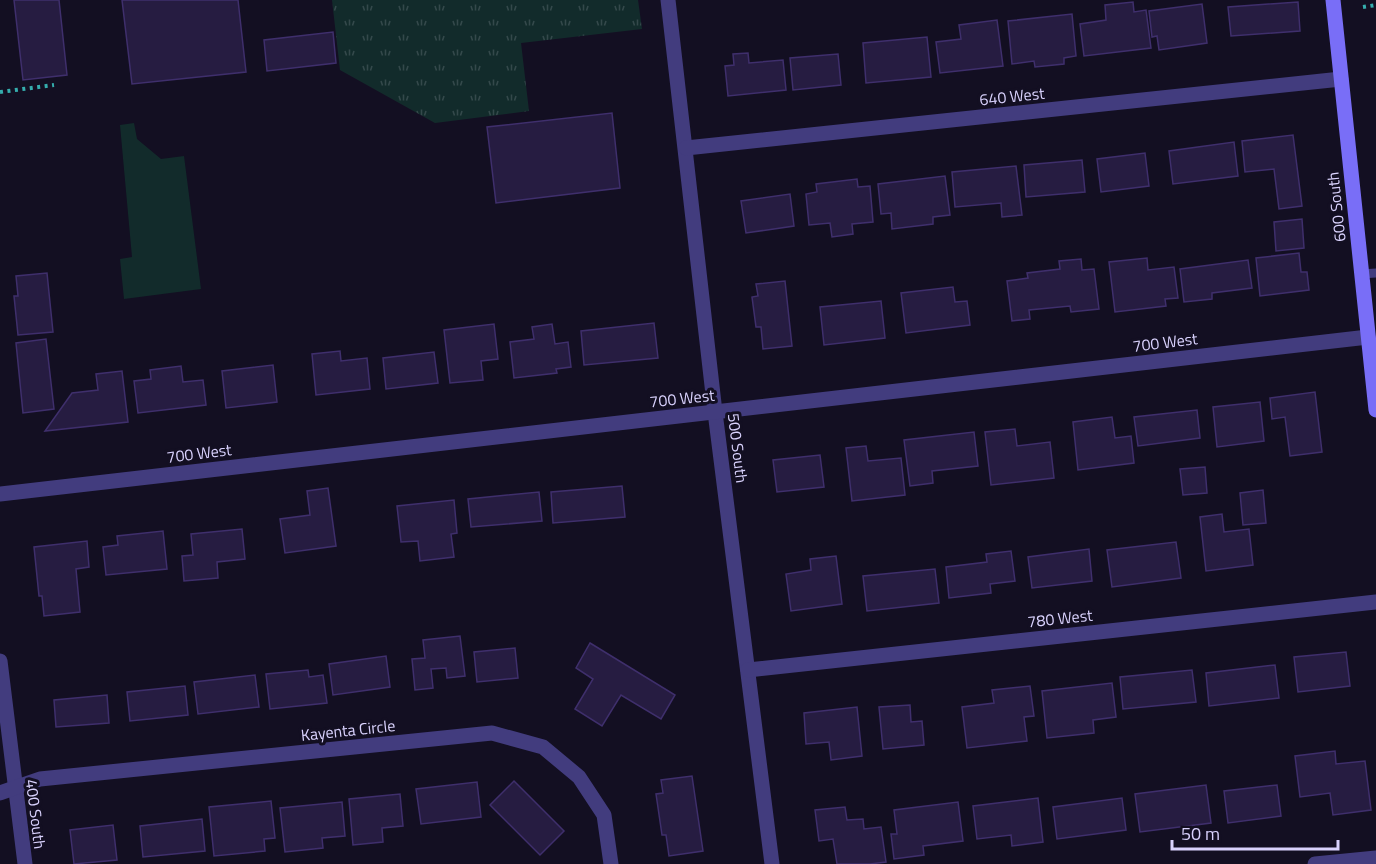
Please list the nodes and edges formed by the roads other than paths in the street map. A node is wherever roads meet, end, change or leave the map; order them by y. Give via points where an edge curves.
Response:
1 (668, 0) edge
2 (1333, 0) edge
3 (1341, 80) junction
4 (686, 148) junction
5 (1369, 274) edge
6 (1368, 337) junction
7 (1376, 410) edge
8 (715, 412) junction
9 (0, 494) edge
10 (1376, 602) edge
11 (0, 661) edge
12 (748, 670) junction
13 (7, 790) edge
14 (1376, 858) edge
15 (25, 864) edge
16 (611, 864) edge
17 (772, 864) edge
18 (1315, 864) edge

1 - 4 street, 500 South
2 - 3 main road, 600 South
3 - 4 street, 640 West
3 - 5 main road, 600 South
4 - 8 street, 500 South
5 - 6 main road, 600 South
6 - 7 main road, 600 South
6 - 8 street, 700 West
8 - 9 street, 700 West
8 - 12 street, 500 South
10 - 12 street, 780 West
11 - 13 street, 400 South
12 - 17 street, 500 South
13 - 15 street, 400 South
13 - 16 street, Kayenta Circle via 40,779 492,734 543,747 579,777 604,815
14 - 18 street

